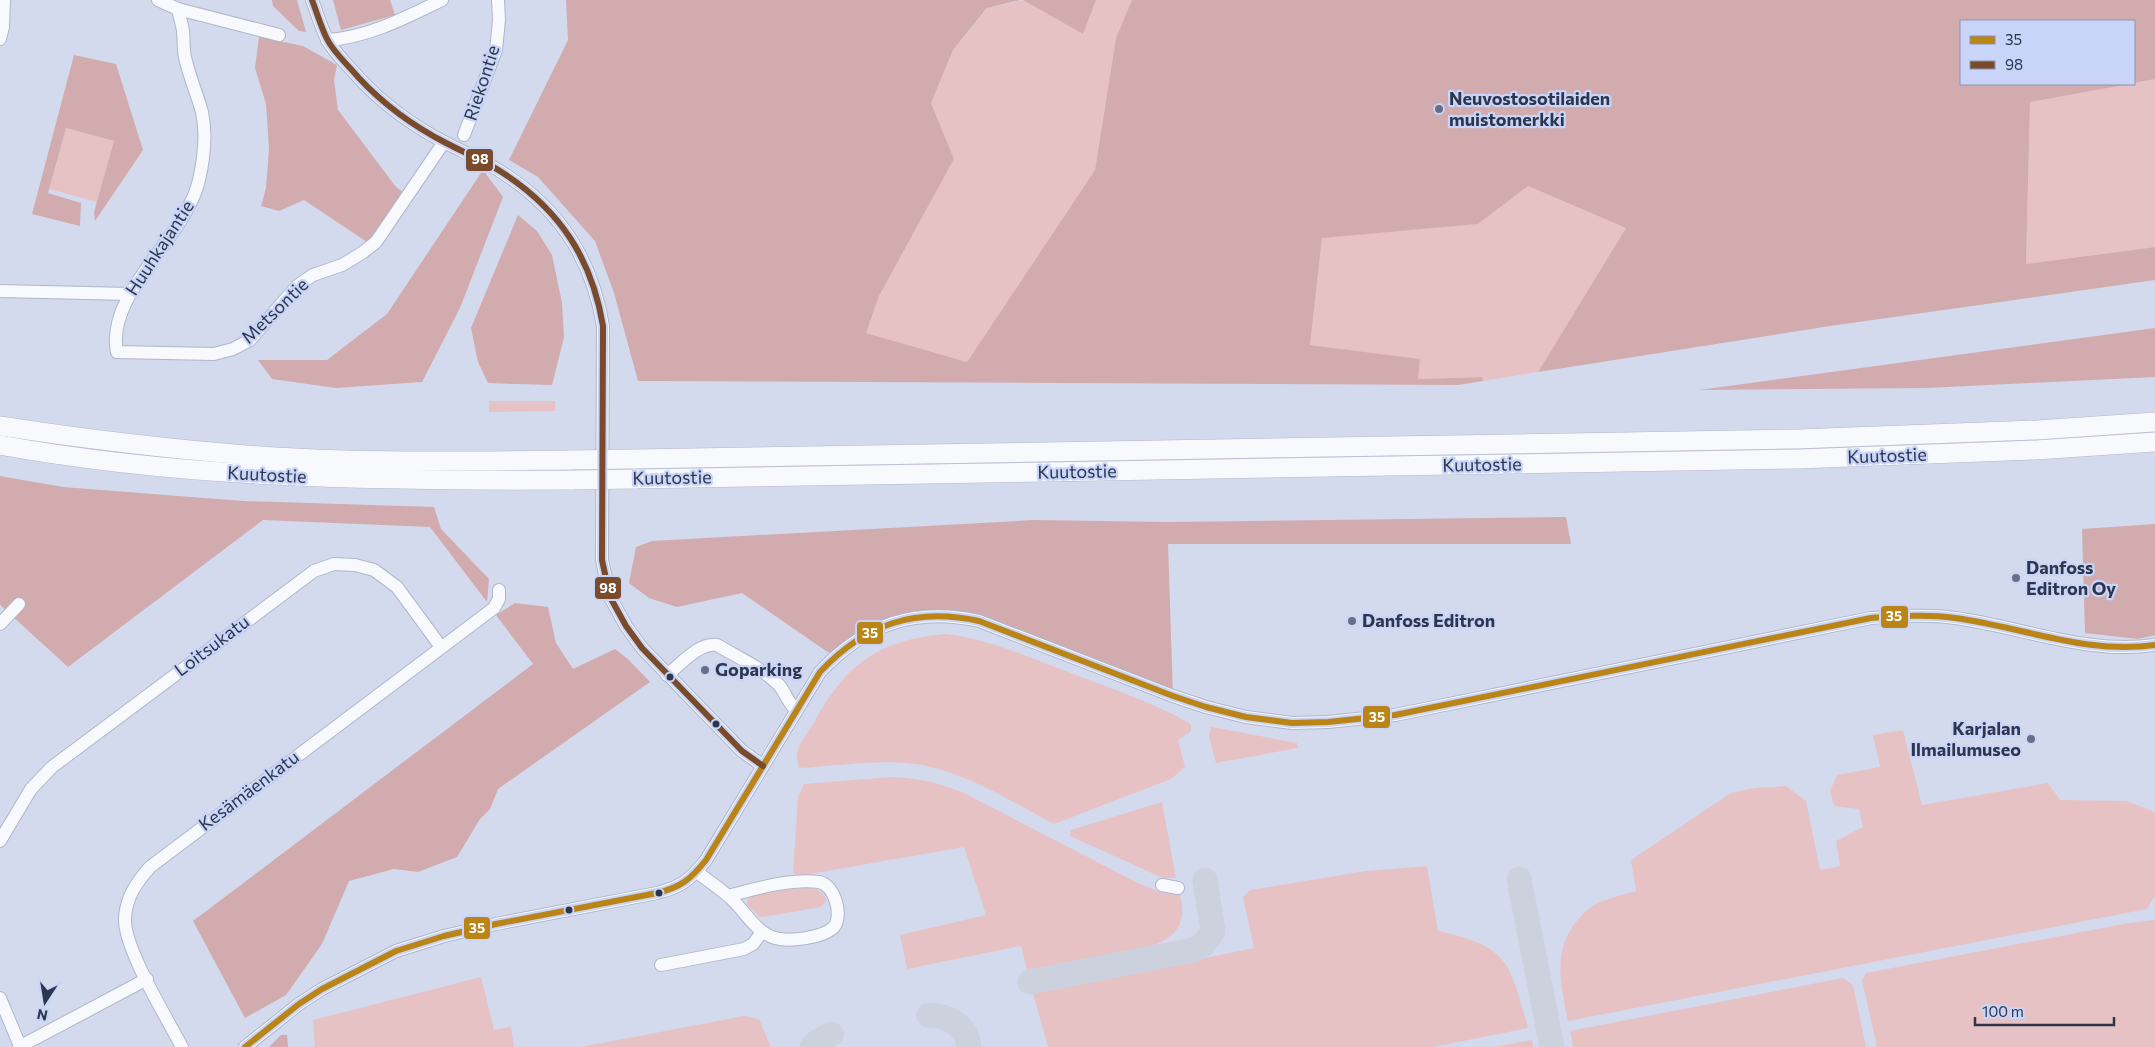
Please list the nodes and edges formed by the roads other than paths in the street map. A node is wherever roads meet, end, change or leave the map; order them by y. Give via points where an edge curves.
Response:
1 (4, 0) edge
2 (158, 0) edge
3 (312, 0) edge
4 (442, 0) edge
5 (498, 0) edge
6 (178, 9) junction
7 (279, 35) dead end
8 (0, 39) edge
9 (327, 40) junction
10 (464, 135) dead end
11 (444, 142) junction
12 (0, 291) edge
13 (130, 294) junction
14 (115, 341) joint
15 (0, 417) edge
16 (2155, 422) edge
17 (0, 426) edge
18 (2155, 442) edge
19 (0, 445) edge
20 (197, 451) junction
21 (0, 453) edge
22 (192, 470) junction
23 (500, 590) dead end
24 (19, 604) dead end
25 (0, 624) edge
26 (2155, 645) edge
27 (441, 647) junction
28 (668, 675) junction
29 (796, 710) junction
30 (763, 766) junction
31 (0, 841) edge
32 (697, 872) junction
33 (1162, 885) dead end
34 (1178, 888) dead end
35 (728, 896) junction
36 (762, 932) junction
37 (661, 965) dead end
38 (147, 980) junction
39 (0, 998) edge
40 (20, 1046) edge
41 (182, 1047) edge
42 (245, 1047) edge

1 - 8 street via 4,27
2 - 6 street
3 - 9 street
4 - 9 street via 403,19 356,35
5 - 10 street, Riekontie via 496,50
6 - 7 street
6 - 13 street, Huuhkajantie via 184,57 202,112 204,152 193,200
9 - 11 street via 369,88 401,116
11 - 14 street, Metsontie via 376,242 362,254 313,275 297,286 250,340 234,349 214,354 117,352
11 - 28 street via 502,172 529,192 561,223 588,268 603,326 602,560 610,597 626,626
12 - 13 street
13 - 14 street, Huuhkajantie via 119,318
15 - 20 highway
16 - 20 highway, Kuutostie, bridge via 1798,440 570,460 339,460
17 - 20 highway, Kuutostie via 106,442
18 - 22 highway, Kuutostie, bridge via 1788,460 572,480 342,479
19 - 22 highway, Kuutostie
21 - 22 highway via 95,465
23 - 27 street, Kesämäenkatu via 494,608
24 - 25 street
26 - 29 street via 2107,648 1955,618 1919,615 1871,618 1395,715 1341,722 1292,723 1246,717 1206,707 979,621 934,616 909,618 868,632 825,666
27 - 31 street, Loitsukatu via 397,587 374,570 334,564 314,571 52,767 31,790
27 - 38 street, Kesämäenkatu via 150,867 130,895 125,919 131,948
28 - 29 street via 703,647 716,645 772,678 781,687 788,704
28 - 30 street via 742,751
29 - 30 street
30 - 32 street
32 - 35 street
32 - 42 street via 684,884 672,889 496,924 396,951 322,989
33 - 34 street
35 - 36 street
35 - 36 street via 784,883 819,882 834,892 837,913 833,928 815,936 790,940
36 - 37 street via 753,944 744,949
38 - 40 street
38 - 41 street, Kesämäenkatu
39 - 40 street

